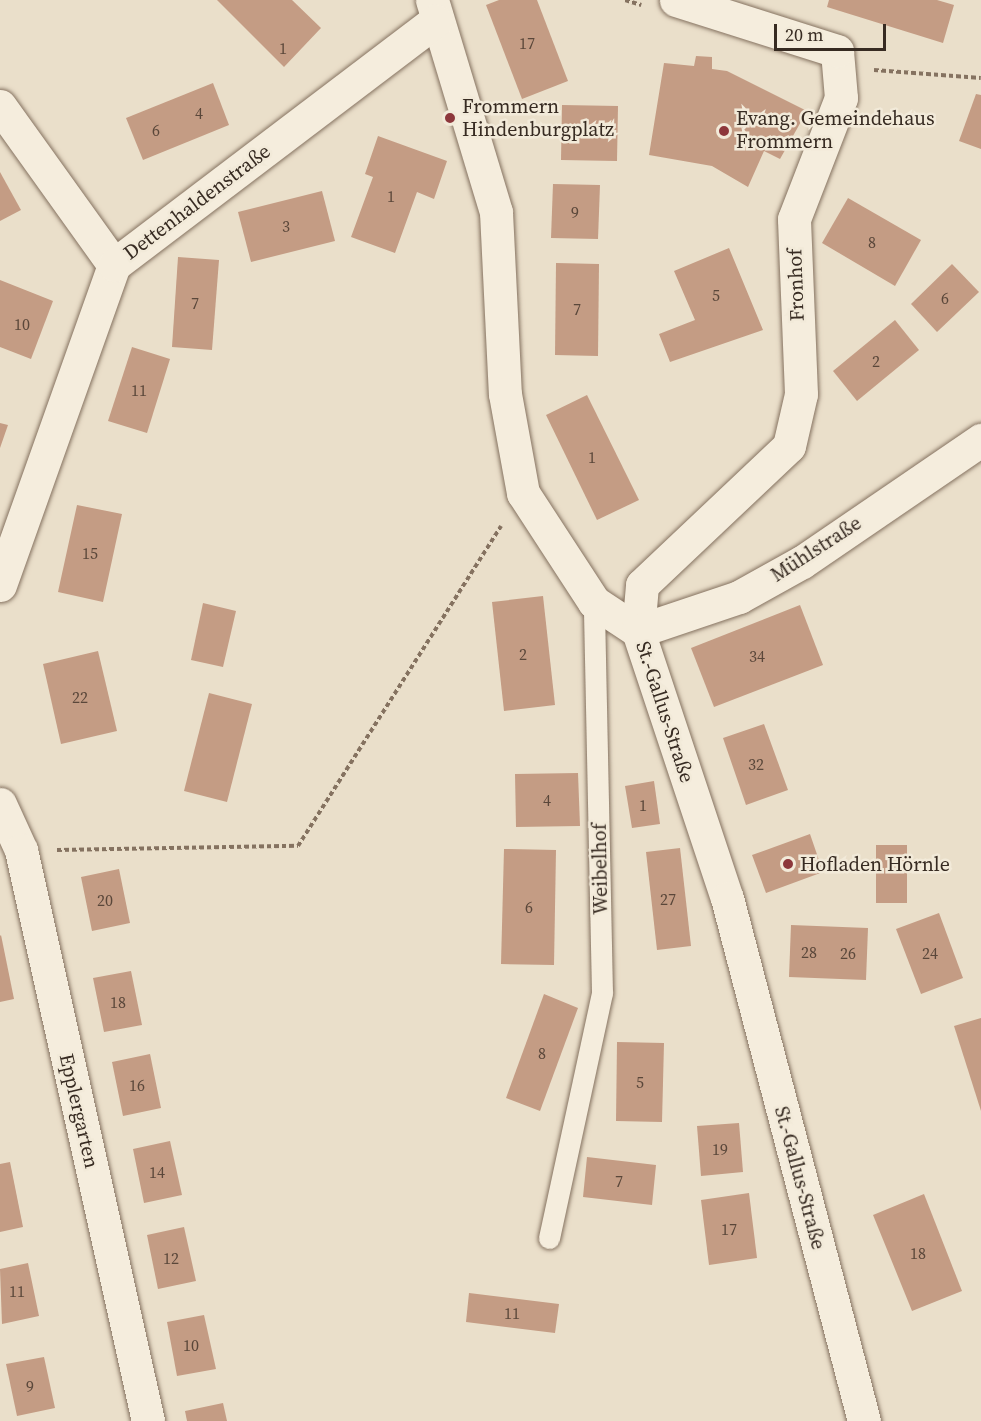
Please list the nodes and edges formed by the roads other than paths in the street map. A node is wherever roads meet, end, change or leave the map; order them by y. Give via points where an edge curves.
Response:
1 (676, 0) edge
2 (434, 10) edge
3 (0, 106) edge
4 (114, 265) junction
5 (981, 440) edge
6 (0, 585) edge
7 (594, 602) junction
8 (638, 631) junction
9 (0, 804) edge
10 (549, 1238) dead end
11 (148, 1421) edge
12 (864, 1421) edge

1 - 8 street, Fronhof via 837,51 841,98 794,219 801,394 789,446 642,585
2 - 4 street, Dettenhaldenstraße
2 - 7 street, St.-Gallus-Straße via 496,212 505,394 523,493
3 - 4 street
4 - 6 street, Dettenhaldenstraße
5 - 8 street, Mühlstraße via 802,562 739,597
7 - 8 street, St.-Gallus-Straße
7 - 10 lane, Weibelhof via 602,993
8 - 12 street, St.-Gallus-Straße via 727,897
9 - 11 street, Epplergarten via 21,850

